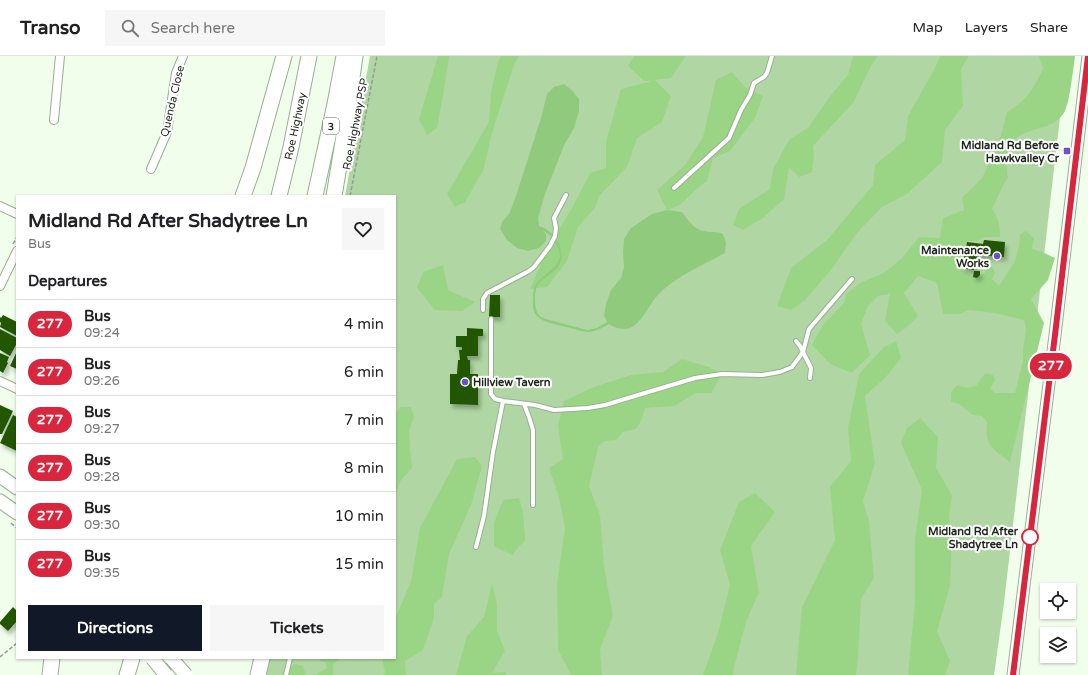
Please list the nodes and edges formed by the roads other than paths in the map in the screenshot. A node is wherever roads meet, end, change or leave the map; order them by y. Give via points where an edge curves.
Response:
1 (60, 56) edge
2 (183, 56) edge
3 (284, 56) edge
4 (309, 56) edge
5 (344, 56) edge
6 (354, 56) edge
7 (772, 56) edge
8 (1088, 56) edge
9 (54, 120) dead end
10 (152, 169) dead end
11 (674, 188) dead end
12 (243, 195) edge
13 (279, 195) edge
14 (315, 195) edge
15 (334, 195) edge
16 (566, 195) dead end
17 (0, 206) edge
18 (16, 214) edge
19 (16, 253) edge
20 (852, 279) dead end
21 (0, 286) edge
22 (483, 310) dead end
23 (491, 319) dead end
24 (796, 341) dead end
25 (803, 352) junction
26 (810, 378) dead end
27 (0, 381) edge
28 (16, 389) edge
29 (503, 402) junction
30 (524, 404) junction
31 (0, 476) edge
32 (16, 487) edge
33 (0, 501) edge
34 (533, 505) dead end
35 (16, 512) edge
36 (476, 547) dead end
37 (52, 659) edge
38 (132, 659) edge
39 (153, 659) edge
40 (171, 659) edge
41 (172, 659) edge
42 (262, 659) edge
43 (290, 659) edge
44 (50, 675) edge
45 (127, 675) edge
46 (166, 675) edge
47 (186, 675) edge
48 (258, 675) edge
49 (286, 675) edge
50 (1012, 675) edge

1 - 9 street
2 - 10 street, Quenda Close via 176,73 167,132
3 - 12 highway
4 - 13 highway, Roe Highway via 292,147
5 - 14 highway, 3
6 - 15 highway
7 - 11 lane via 767,73 754,83 729,138
8 - 50 main road
16 - 22 lane via 554,218 556,236 538,262 529,271 487,293 483,298
17 - 18 street
19 - 21 street
20 - 25 lane via 809,329
23 - 29 lane via 492,394 495,399
24 - 25 lane
25 - 26 lane via 811,368
25 - 30 lane via 792,367 780,372 762,375 722,374 695,378 605,405 554,410
27 - 28 street
29 - 30 lane
29 - 36 lane via 484,516
30 - 34 lane via 533,430
31 - 32 main road
33 - 35 main road
37 - 44 highway
38 - 45 highway
39 - 46 main road, bridge
40 - 46 highway
41 - 47 main road, bridge
42 - 48 highway
43 - 49 lane

